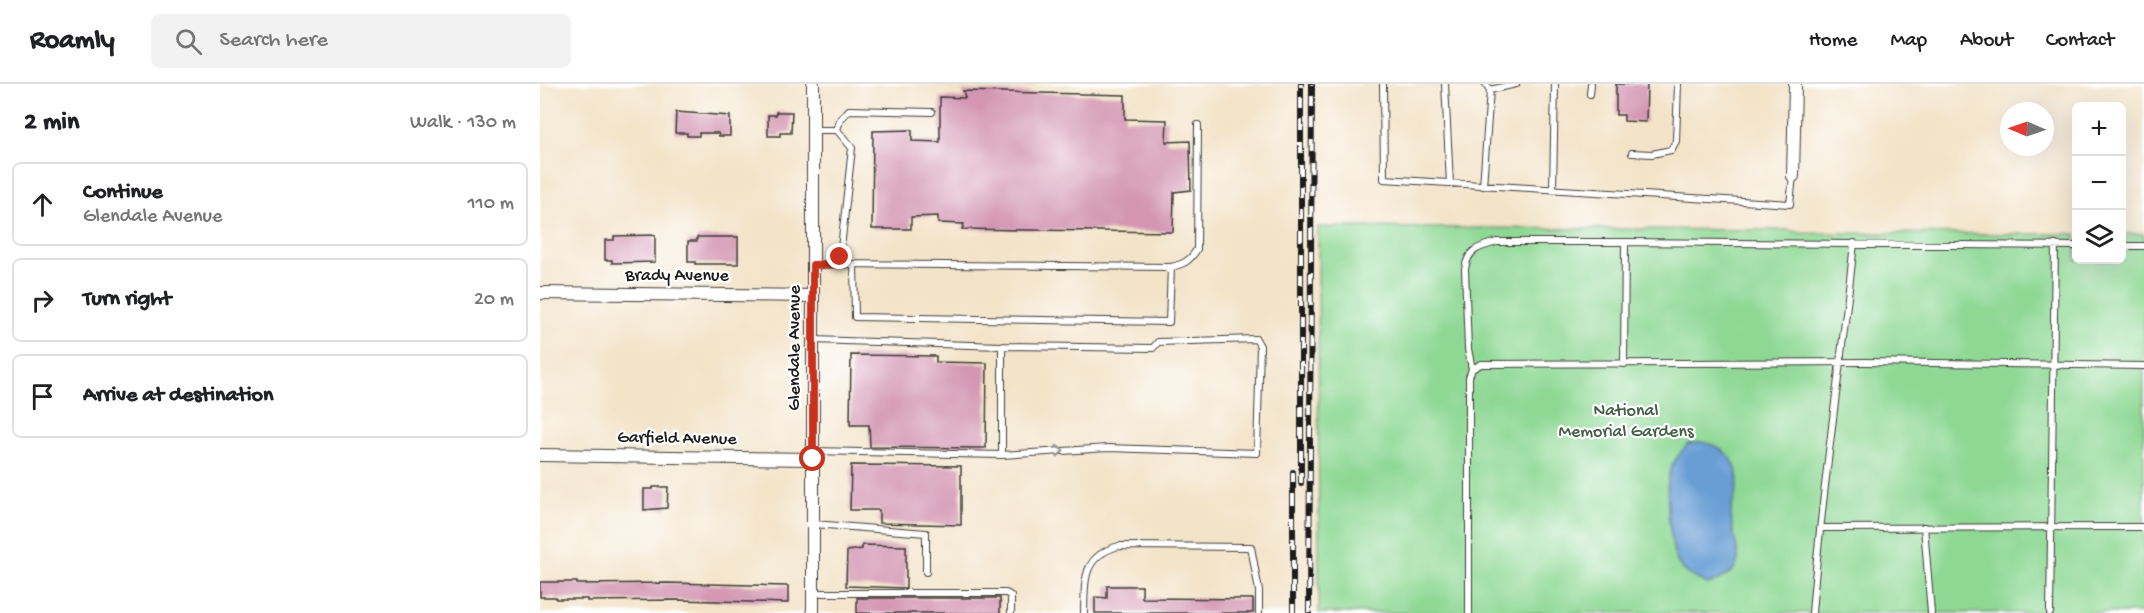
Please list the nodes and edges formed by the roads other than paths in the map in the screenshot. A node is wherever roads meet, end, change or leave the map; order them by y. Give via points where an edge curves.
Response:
1 (813, 84) edge
2 (1383, 84) edge
3 (1445, 84) edge
4 (1516, 84) edge
5 (1555, 84) edge
6 (1591, 84) edge
7 (1677, 84) edge
8 (1795, 84) edge
9 (1488, 87) edge
10 (1590, 94) dead end
11 (932, 112) dead end
12 (1198, 125) dead end
13 (813, 130) junction
14 (837, 130) junction
15 (1632, 153) dead end
16 (1793, 176) joint
17 (1450, 184) junction
18 (1483, 186) junction
19 (1553, 189) junction
20 (1625, 242) junction
21 (1854, 243) junction
22 (2055, 245) junction
23 (2072, 246) edge
24 (2126, 246) edge
25 (2144, 246) edge
26 (836, 264) junction
27 (854, 264) junction
28 (813, 265) junction
29 (1171, 267) junction
30 (540, 293) edge
31 (813, 296) junction
32 (813, 340) junction
33 (1002, 346) junction
34 (1841, 363) junction
35 (1624, 364) junction
36 (2053, 365) junction
37 (2144, 366) edge
38 (1472, 369) junction
39 (1002, 454) junction
40 (540, 455) edge
41 (813, 455) junction
42 (813, 525) junction
43 (1924, 527) junction
44 (2052, 527) junction
45 (2144, 527) edge
46 (1820, 528) junction
47 (926, 572) dead end
48 (813, 593) junction
49 (813, 613) edge
50 (1011, 613) edge
51 (1084, 613) edge
52 (1259, 613) edge
53 (1469, 613) edge
54 (1812, 613) edge
55 (1930, 613) edge
56 (2050, 613) edge

1 - 13 street, Glendale Avenue
2 - 17 lane via 1384,180
3 - 17 lane
4 - 9 lane
5 - 19 lane
6 - 10 lane
7 - 15 lane via 1676,141 1671,150
8 - 16 street
9 - 18 lane
11 - 14 lane via 849,110
12 - 29 lane via 1197,249 1185,263
13 - 14 lane
13 - 28 street, Glendale Avenue
14 - 26 lane via 852,148 840,257
16 - 19 lane via 1791,204
17 - 18 lane
18 - 19 lane
20 - 21 lane
20 - 35 lane
20 - 38 lane via 1497,242 1479,247 1467,257 1465,269
21 - 22 lane
21 - 34 lane
22 - 23 lane
22 - 36 lane
24 - 25 lane
26 - 27 lane
26 - 28 lane
27 - 29 lane
27 - 29 lane via 855,317 1169,322
28 - 31 street, Glendale Avenue
30 - 31 street, Brady Avenue
31 - 32 street, Glendale Avenue
32 - 33 lane
32 - 41 street, Glendale Avenue
33 - 39 lane
39 -> 33 lane via 1108,448 1257,453 1260,346 1256,339 1158,342 1153,348
34 - 35 lane
34 - 36 lane
34 - 46 lane
35 - 38 lane via 1480,364
36 - 37 lane
36 - 44 lane
38 - 53 lane
39 - 41 lane
40 - 41 street, Garfield Avenue
41 - 42 street, Glendale Avenue
42 - 47 lane via 926,533
42 - 48 street, Glendale Avenue
43 - 44 lane
43 - 46 lane
43 - 55 lane
44 - 45 lane
44 - 56 lane
46 - 54 lane
48 - 49 street, Glendale Avenue
48 - 50 lane via 1006,593 1011,596
51 - 52 lane via 1085,578 1095,558 1105,549 1119,546 1251,547

